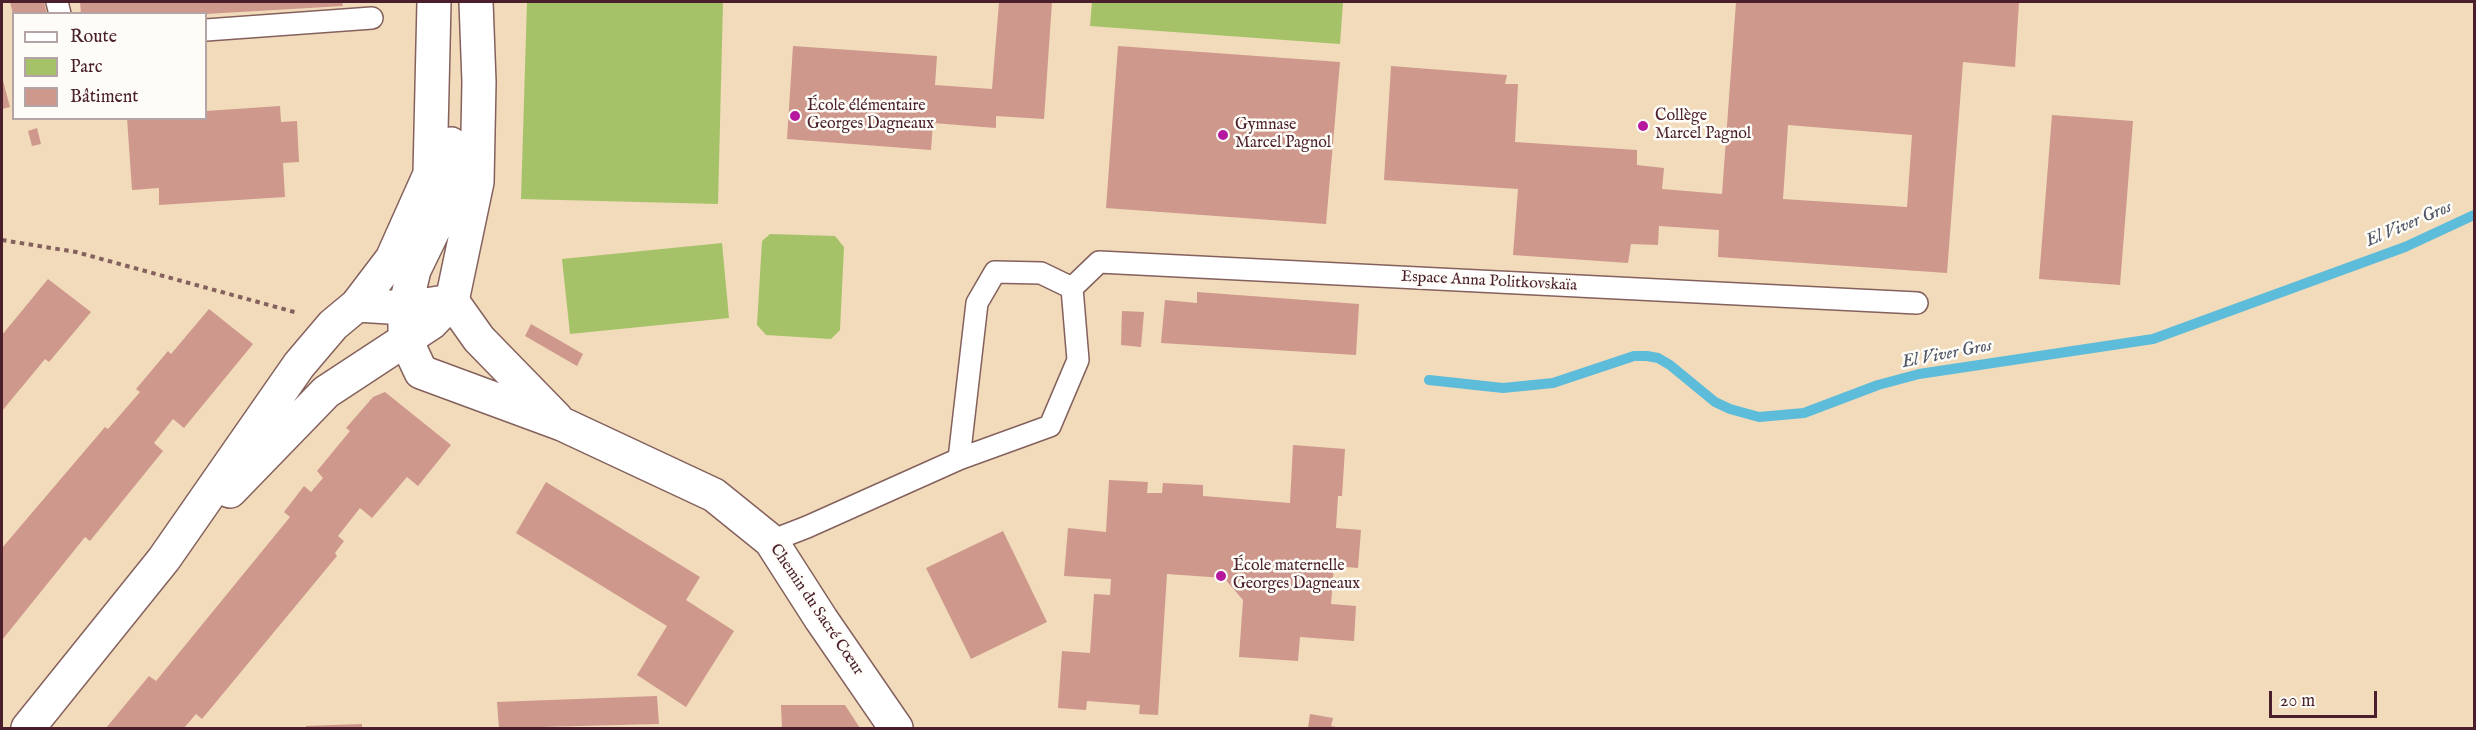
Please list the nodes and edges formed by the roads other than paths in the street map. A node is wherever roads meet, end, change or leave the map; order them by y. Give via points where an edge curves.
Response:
1 (476, 2) edge
2 (434, 7) edge
3 (372, 18) dead end
4 (207, 30) edge
5 (1072, 288) junction
6 (452, 301) junction
7 (1917, 303) dead end
8 (357, 305) junction
9 (405, 323) junction
10 (562, 424) junction
11 (959, 459) junction
12 (771, 541) junction
13 (164, 559) junction
14 (28, 729) edge
15 (896, 729) edge

1 - 6 main road via 477,182
2 - 8 main road via 430,174 392,258
2 - 9 main road via 454,97 447,202 414,270
3 - 4 lane
5 - 7 lane, Espace Anna Politkovskaïa via 1100,262
5 - 11 lane via 1078,360 1050,426
5 - 11 lane via 1041,273 995,272 977,303
6 - 9 main road
6 - 10 main road, Chemin du Sacré Cœur via 479,339
8 - 9 main road
8 - 13 main road via 333,325 299,365
9 - 10 main road, Chemin du Sacré Cœur via 421,372
9 - 13 main road via 326,392
10 - 12 main road, Chemin du Sacré Cœur via 714,495
11 - 12 lane
12 - 15 main road, Chemin du Sacré Cœur
13 - 14 main road

